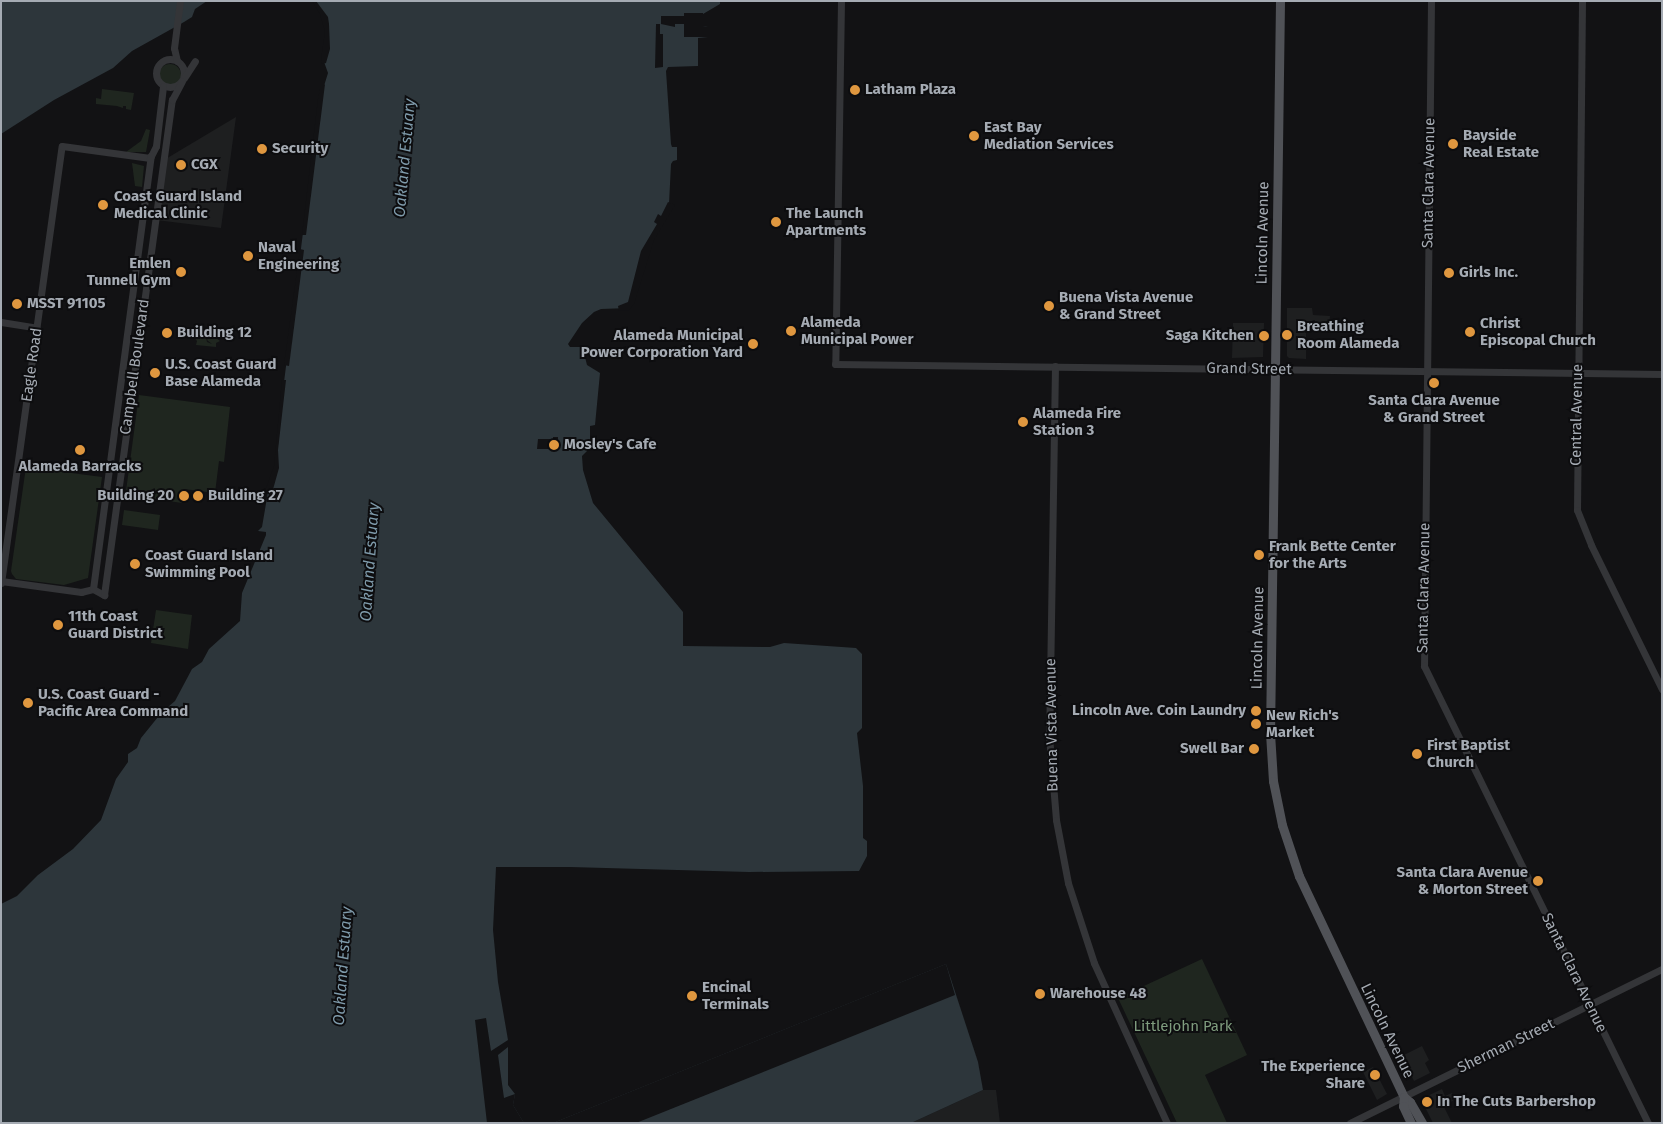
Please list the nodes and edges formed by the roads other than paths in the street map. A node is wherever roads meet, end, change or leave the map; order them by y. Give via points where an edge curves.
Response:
1 (180, 1) edge
2 (841, 1) edge
3 (1280, 1) edge
4 (1431, 1) edge
5 (1582, 1) edge
6 (174, 48) junction
7 (164, 60) junction
8 (178, 61) junction
9 (182, 80) junction
10 (161, 85) junction
11 (150, 158) junction
12 (1, 322) edge
13 (37, 328) junction
14 (1055, 366) junction
15 (1275, 370) junction
16 (1426, 371) junction
17 (1578, 373) junction
18 (1662, 374) edge
19 (2, 582) edge
20 (93, 589) junction
21 (1662, 689) edge
22 (1662, 969) edge
23 (1590, 1006) junction
24 (1404, 1097) junction
25 (1167, 1123) edge
26 (1350, 1123) edge
27 (1411, 1123) edge
28 (1422, 1123) edge
29 (1648, 1123) edge

1 - 6 street
2 - 14 street, Grand Street via 835,364
3 - 15 main road, Lincoln Avenue
4 - 16 street, Santa Clara Avenue
5 - 17 street, Central Avenue
6 - 7 street
6 - 8 street
7 - 8 street
7 - 10 street via 156,71
8 - 9 street via 183,68
8 - 9 street, Campbell Boulevard via 184,64 195,61
9 - 10 street via 176,87
9 - 20 street, Campbell Boulevard via 172,100 104,596
10 - 11 street, Campbell Boulevard
11 - 13 street, Eagle Road via 62,146
11 - 20 street, Campbell Boulevard
12 - 13 street
13 - 19 street, Eagle Road
14 - 15 street, Grand Street
14 - 25 street, Buena Vista Avenue via 1050,736 1056,820 1068,883 1090,953
15 - 16 street, Grand Street
15 - 24 main road, Lincoln Avenue via 1270,733 1276,799 1299,876
16 - 17 street, Grand Street
16 - 23 street, Santa Clara Avenue via 1424,666
17 - 18 street, Grand Street
17 - 21 street, Central Avenue via 1576,510
19 - 20 street via 82,592
22 - 23 street, Sherman Street
23 - 24 street, Sherman Street
23 - 29 street, Santa Clara Avenue
24 - 26 street, Sherman Street
24 - 27 main road, Lincoln Avenue via 1403,1106
24 - 28 main road, Lincoln Avenue

